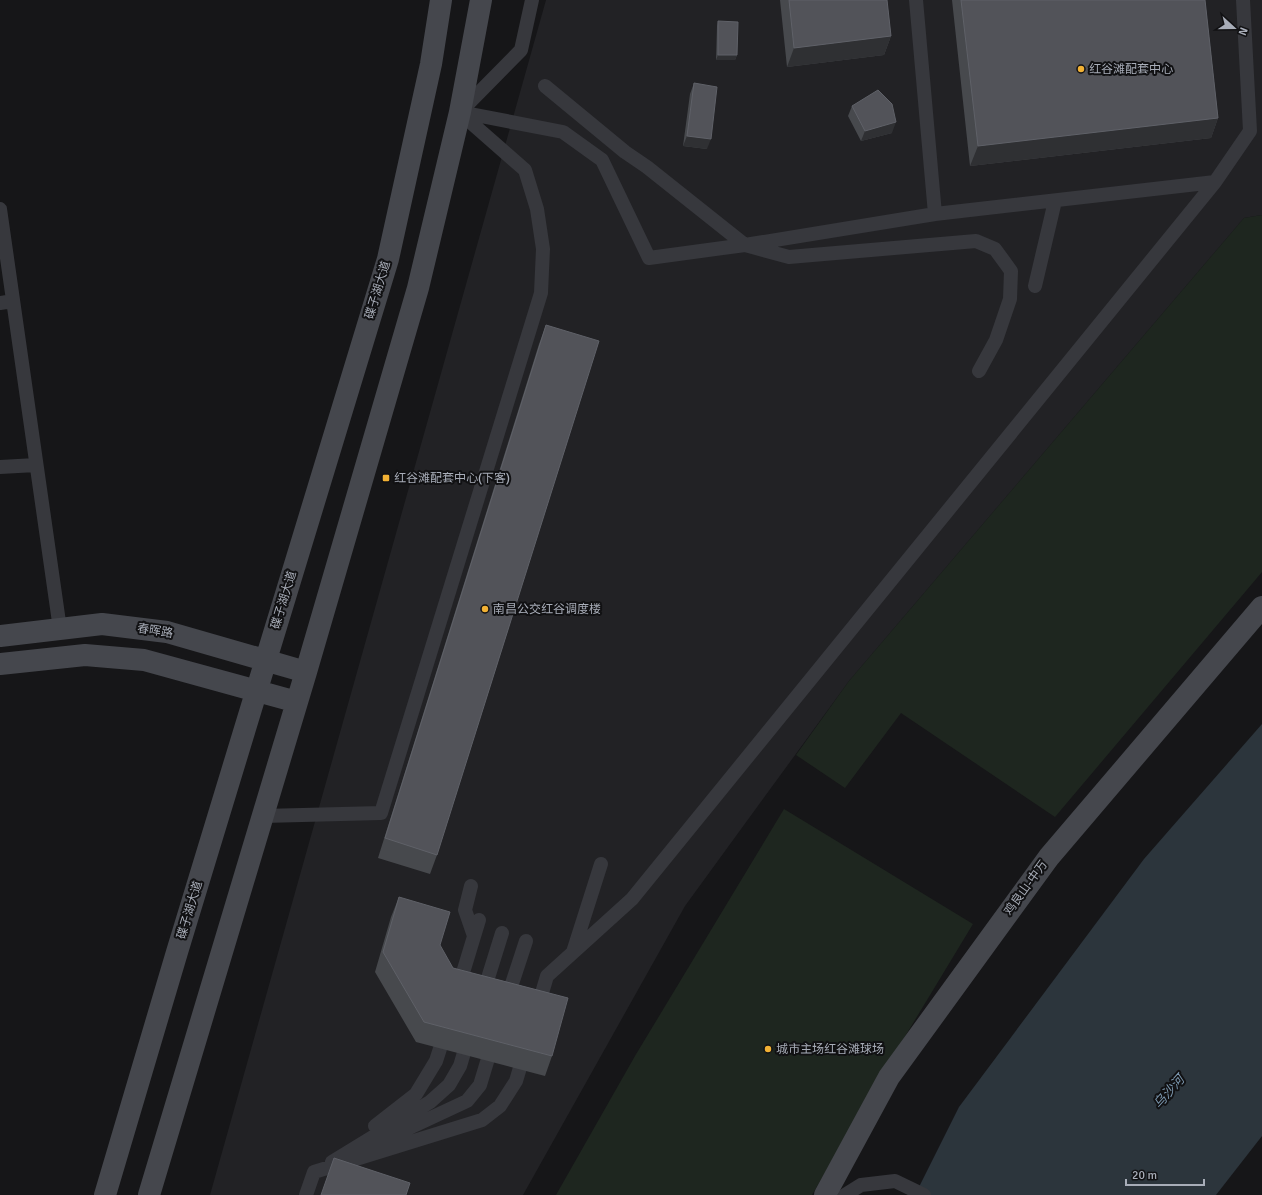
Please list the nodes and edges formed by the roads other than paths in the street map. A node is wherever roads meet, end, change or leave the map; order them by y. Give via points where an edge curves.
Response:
1 (441, 0) edge
2 (481, 0) edge
3 (532, 0) edge
4 (916, 0) edge
5 (1243, 0) edge
6 (545, 86) dead end
7 (460, 112) junction
8 (1215, 182) junction
9 (1055, 200) junction
10 (0, 210) edge
11 (935, 214) junction
12 (745, 245) junction
13 (1035, 286) dead end
14 (7, 302) edge
15 (979, 371) dead end
16 (36, 465) junction
17 (0, 467) edge
18 (1262, 606) edge
19 (60, 629) junction
20 (0, 636) edge
21 (266, 661) junction
22 (0, 664) edge
23 (306, 672) junction
24 (257, 691) junction
25 (296, 702) junction
26 (263, 816) junction
27 (601, 864) dead end
28 (470, 886) dead end
29 (479, 920) dead end
30 (502, 933) dead end
31 (474, 936) junction
32 (526, 941) dead end
33 (573, 953) junction
34 (454, 1003) edge
35 (478, 1007) edge
36 (450, 1017) edge
37 (502, 1017) edge
38 (474, 1021) edge
39 (534, 1021) edge
40 (497, 1032) edge
41 (529, 1036) edge
42 (314, 1172) junction
43 (105, 1195) edge
44 (149, 1195) edge
45 (306, 1195) edge
46 (826, 1195) edge
47 (845, 1195) edge
48 (924, 1195) edge

1 - 21 main road, 碟子湖大道 via 431,64 388,259
2 - 7 main road
3 - 7 lane via 521,50
4 - 11 lane
5 - 8 lane via 1250,131
6 - 12 lane
7 - 12 lane via 563,132 602,160 649,258
7 - 23 main road via 418,288
7 - 26 lane via 525,170 537,209 543,249 541,293 381,813
8 - 9 lane
8 - 33 lane via 632,899
9 - 11 lane
9 - 13 lane
10 - 14 lane
11 - 12 lane
12 - 15 lane via 789,257 976,241 995,249 1011,271 1010,300 996,340
14 - 16 lane
16 - 17 lane
16 - 19 lane
18 - 46 main road, 鸡良山-中万 via 1049,857 889,1076
19 - 20 main road, 春晖路
19 - 21 main road, 春晖路 via 102,624 167,632
21 - 23 main road, 春晖路
21 - 24 main road, 碟子湖大道
22 - 24 main road via 84,655 144,660
23 - 25 main road
24 - 25 main road
24 - 43 main road, 碟子湖大道
25 - 26 main road
26 - 44 main road
27 - 33 lane
28 - 31 lane via 465,910
29 - 31 lane
30 - 35 lane
31 - 34 lane
32 - 37 lane
33 - 39 lane via 547,976
36 - 42 lane via 436,1062 416,1094
38 - 42 lane via 460,1066 449,1085 430,1102
40 - 42 lane via 480,1085 467,1101
41 - 42 lane via 516,1081 500,1106 482,1120
42 - 45 lane
47 - 48 lane via 861,1185 895,1181

